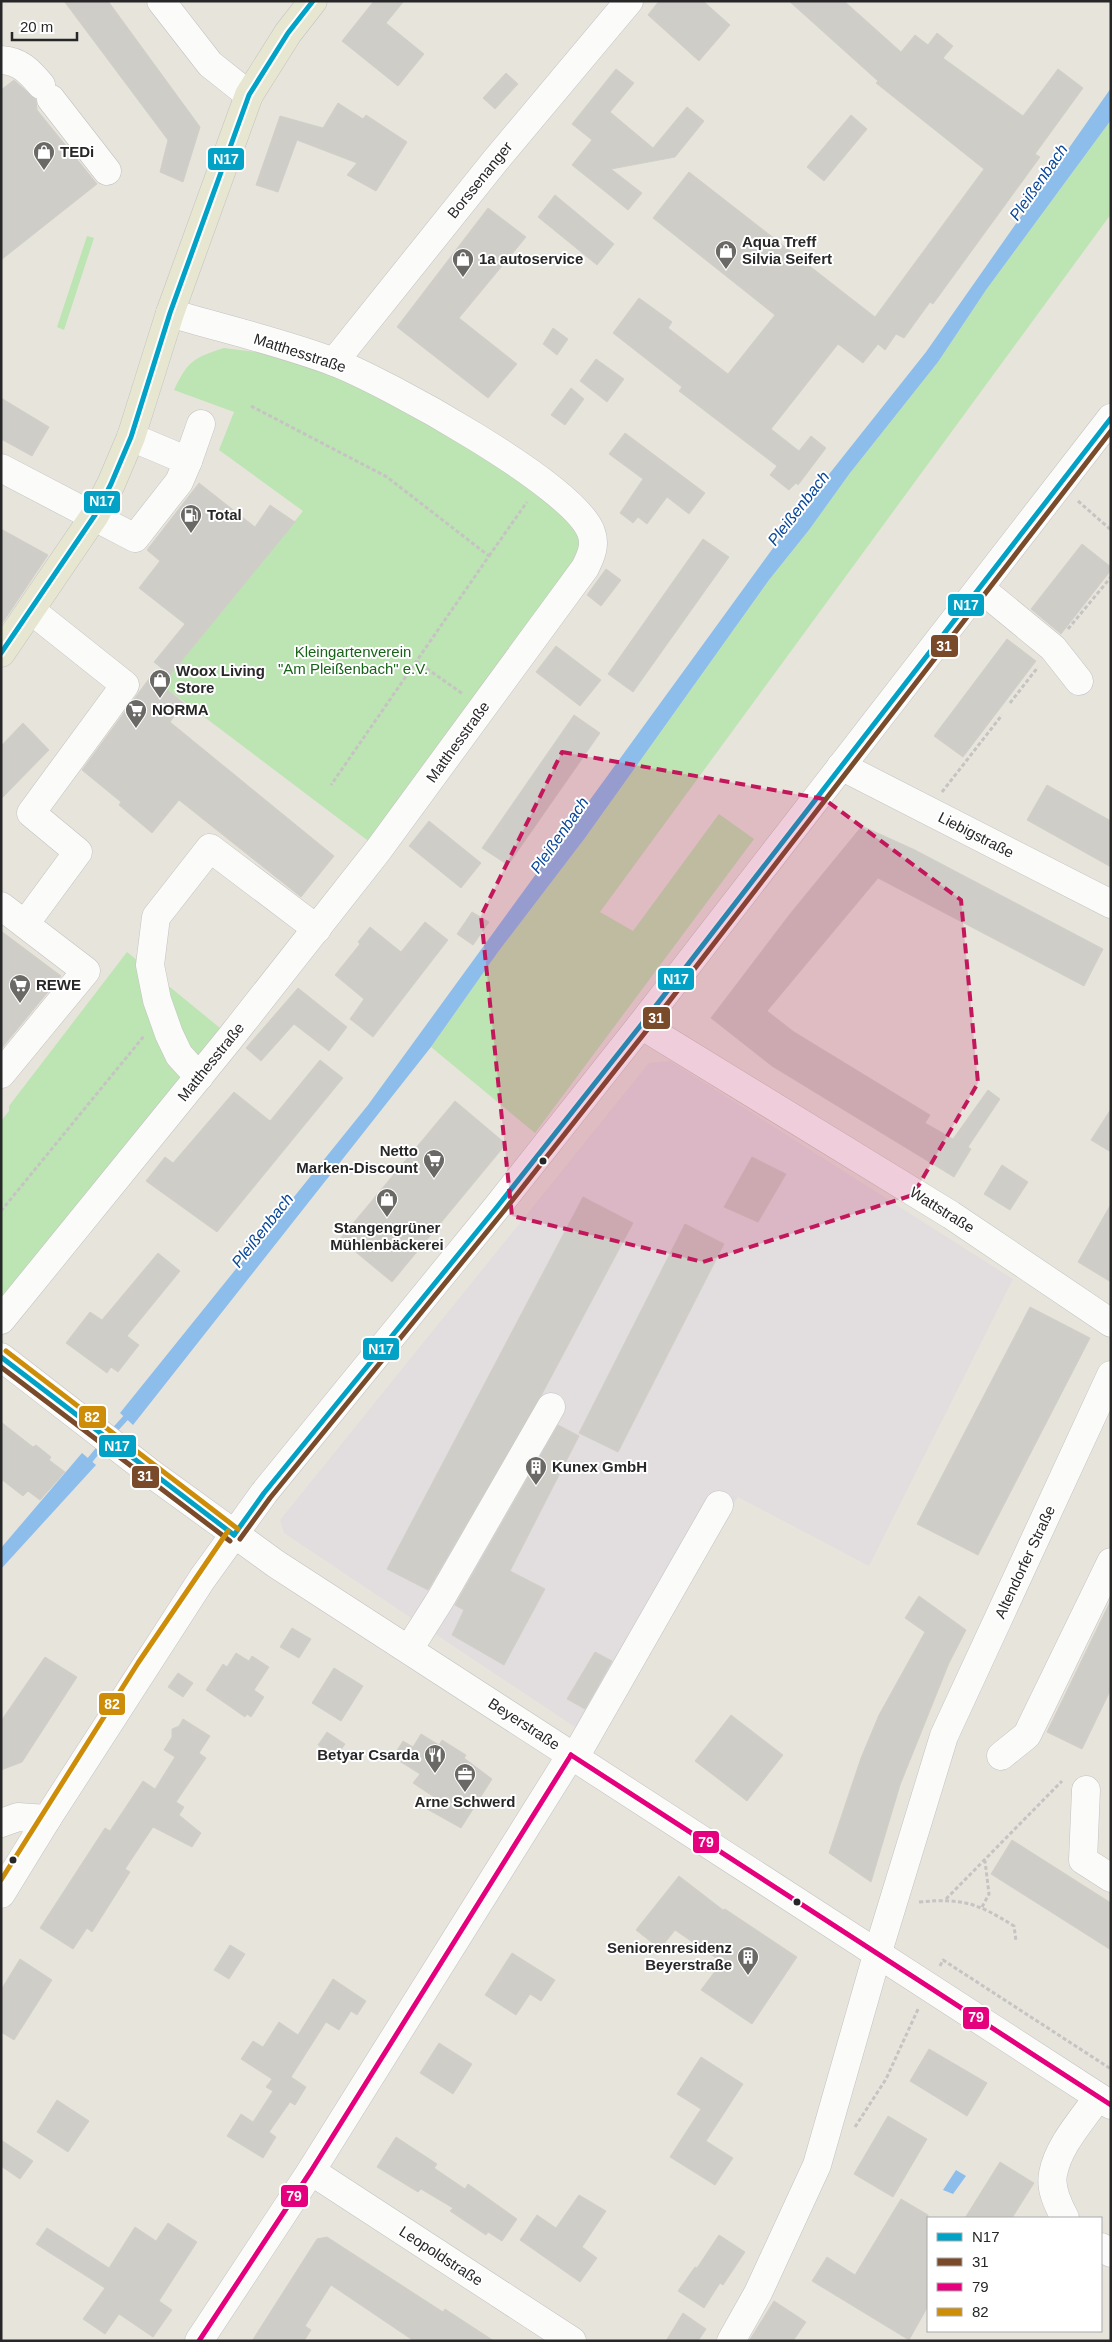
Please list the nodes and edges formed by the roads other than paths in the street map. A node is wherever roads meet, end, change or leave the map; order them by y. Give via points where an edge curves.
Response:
1 (161, 1) edge
2 (312, 1) edge
3 (629, 1) edge
4 (1, 60) edge
5 (249, 95) junction
6 (107, 170) dead end
7 (170, 313) junction
8 (334, 362) junction
9 (1111, 418) edge
10 (201, 424) dead end
11 (131, 437) junction
12 (188, 461) junction
13 (1, 468) edge
14 (95, 515) junction
15 (980, 588) junction
16 (39, 617) junction
17 (1, 653) edge
18 (1079, 681) dead end
19 (841, 766) junction
20 (1111, 904) edge
21 (1, 906) edge
22 (24, 924) junction
23 (316, 929) junction
24 (641, 1025) junction
25 (1, 1074) edge
26 (199, 1077) junction
27 (1, 1320) edge
28 (1111, 1323) edge
29 (1, 1356) edge
30 (1111, 1375) edge
31 (551, 1407) dead end
32 (719, 1505) dead end
33 (234, 1535) junction
34 (1111, 1562) edge
35 (409, 1649) junction
36 (573, 1756) junction
37 (1002, 1756) dead end
38 (1074, 1786) road end
39 (47, 1818) junction
40 (1, 1823) edge
41 (1111, 1878) edge
42 (1, 1894) edge
43 (877, 1955) junction
44 (1104, 2101) edge
45 (311, 2171) junction
46 (1064, 2217) edge
47 (199, 2341) edge
48 (572, 2341) edge
49 (731, 2341) edge

1 - 5 street via 210,64
2 - 5 main road via 288,32
3 - 8 street, Borssenanger
4 - 6 street via 14,61 27,69
5 - 7 main road
7 - 8 street, Matthesstraße
7 - 11 main road
8 - 23 street, Matthesstraße via 403,394 542,481 581,515 591,532 594,548 585,568 379,849
9 - 15 street
10 - 12 street
11 - 12 street
11 - 14 main road
12 - 14 street via 179,482 134,538
13 - 14 street
14 - 16 main road
15 - 18 street via 1052,648
15 - 19 street
16 - 17 main road
16 - 22 street via 125,685 31,813 78,852
19 - 20 street, Liebigstraße
19 - 24 street
21 - 22 street
22 - 25 street via 86,971
23 - 26 street, Matthesstraße
23 - 26 street via 210,848 156,916 150,965 162,1014 179,1055
24 - 28 street, Wattstraße via 951,1215
24 - 33 street via 264,1493
26 - 27 street, Matthesstraße
29 - 33 street, Beyerstraße
30 - 43 street, Altendorfer Straße via 944,1736
31 - 35 street
32 - 36 street
33 - 35 street, Beyerstraße
33 - 39 street
34 - 37 street via 1028,1735
35 - 36 street, Beyerstraße
36 - 43 street, Beyerstraße
36 - 45 street
38 - 41 street via 1083,1860
39 - 40 street via 18,1817
39 - 42 street
43 - 44 street, Beyerstraße
43 - 49 street, Altendorfer Straße via 817,2165 758,2293
44 - 46 street via 1063,2149 1052,2174 1054,2196
45 - 47 street
45 - 48 street, Leopoldstraße

